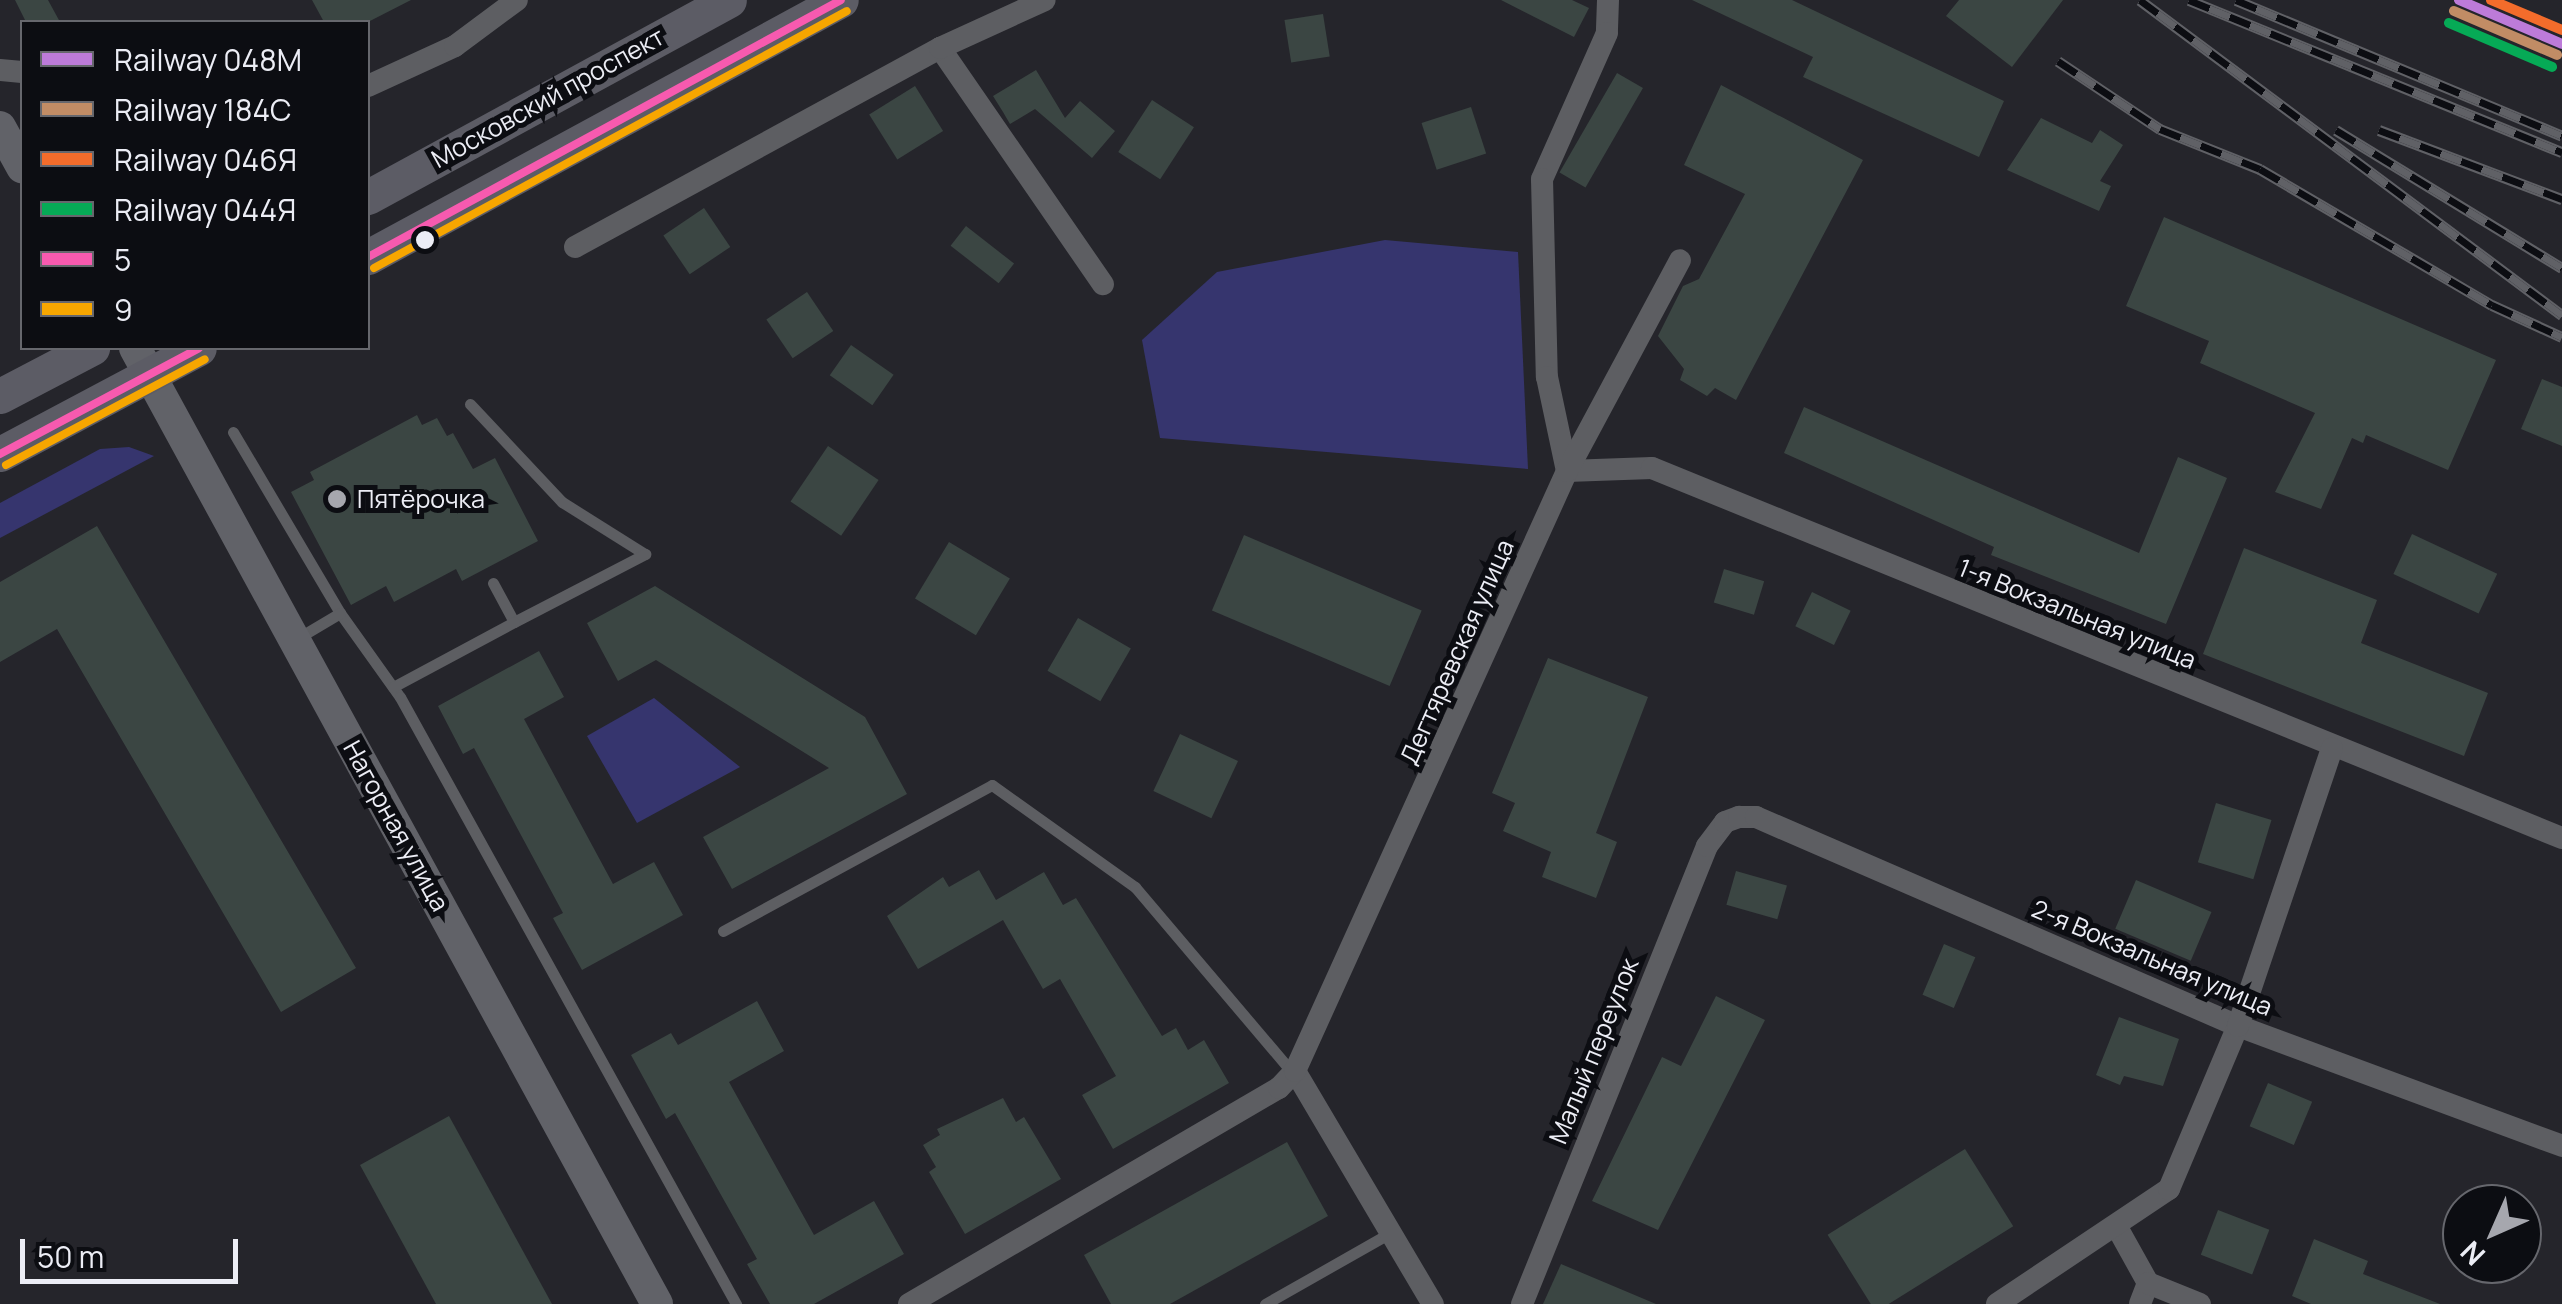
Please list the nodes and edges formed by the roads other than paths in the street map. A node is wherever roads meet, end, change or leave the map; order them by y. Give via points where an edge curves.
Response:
1 (518, 0) edge
2 (730, 0) edge
3 (841, 0) edge
4 (1045, 0) edge
5 (1608, 0) edge
6 (940, 48) junction
7 (370, 85) edge
8 (0, 127) edge
9 (20, 163) edge
10 (370, 196) edge
11 (575, 247) dead end
12 (370, 256) edge
13 (1680, 260) dead end
14 (1103, 284) dead end
15 (88, 350) edge
16 (190, 350) edge
17 (142, 361) edge
18 (0, 396) edge
19 (470, 404) dead end
20 (233, 432) dead end
21 (0, 454) edge
22 (1566, 471) junction
23 (493, 583) dead end
24 (340, 614) junction
25 (514, 622) junction
26 (294, 640) junction
27 (392, 686) junction
28 (2332, 749) junction
29 (1725, 822) joint
30 (2562, 838) edge
31 (723, 931) dead end
32 (2238, 1026) junction
33 (1294, 1071) junction
34 (2562, 1146) edge
35 (2118, 1228) junction
36 (1390, 1234) junction
37 (2144, 1294) edge
38 (656, 1304) edge
39 (736, 1304) edge
40 (910, 1304) edge
41 (1265, 1304) edge
42 (1433, 1304) edge
43 (1522, 1304) edge
44 (1997, 1304) edge
45 (2200, 1304) edge

1 - 7 street via 455,46
2 - 10 main road, Московский проспект
3 - 12 main road, Московский проспект
4 - 6 street
5 - 22 street via 1607,33 1542,179 1547,377
6 - 11 street
6 - 14 street
8 - 9 main road
13 - 22 street, Дегтяревская улица
15 - 18 main road
16 - 17 main road
17 - 21 main road
17 - 26 main road, Нагорная улица
19 - 25 lane via 562,502 645,554
20 - 24 lane
22 - 28 street, 1-я Вокзальная улица via 1652,468
22 - 33 street, Дегтяревская улица
23 - 25 lane
24 - 26 lane
24 - 27 lane
25 - 27 lane
26 - 38 main road, Нагорная улица
27 - 39 lane
28 - 30 street, 1-я Вокзальная улица
28 - 32 street
29 - 32 street, 2-я Вокзальная улица via 1756,817
29 - 43 street, Малый переулок via 1707,846
31 - 33 lane via 992,786 1135,887
32 - 34 street, 2-я Вокзальная улица
32 - 35 street via 2169,1189
33 - 36 street
33 - 40 street via 1279,1088
35 - 37 street
35 - 44 street
36 - 41 lane
36 - 42 street
37 - 45 street

